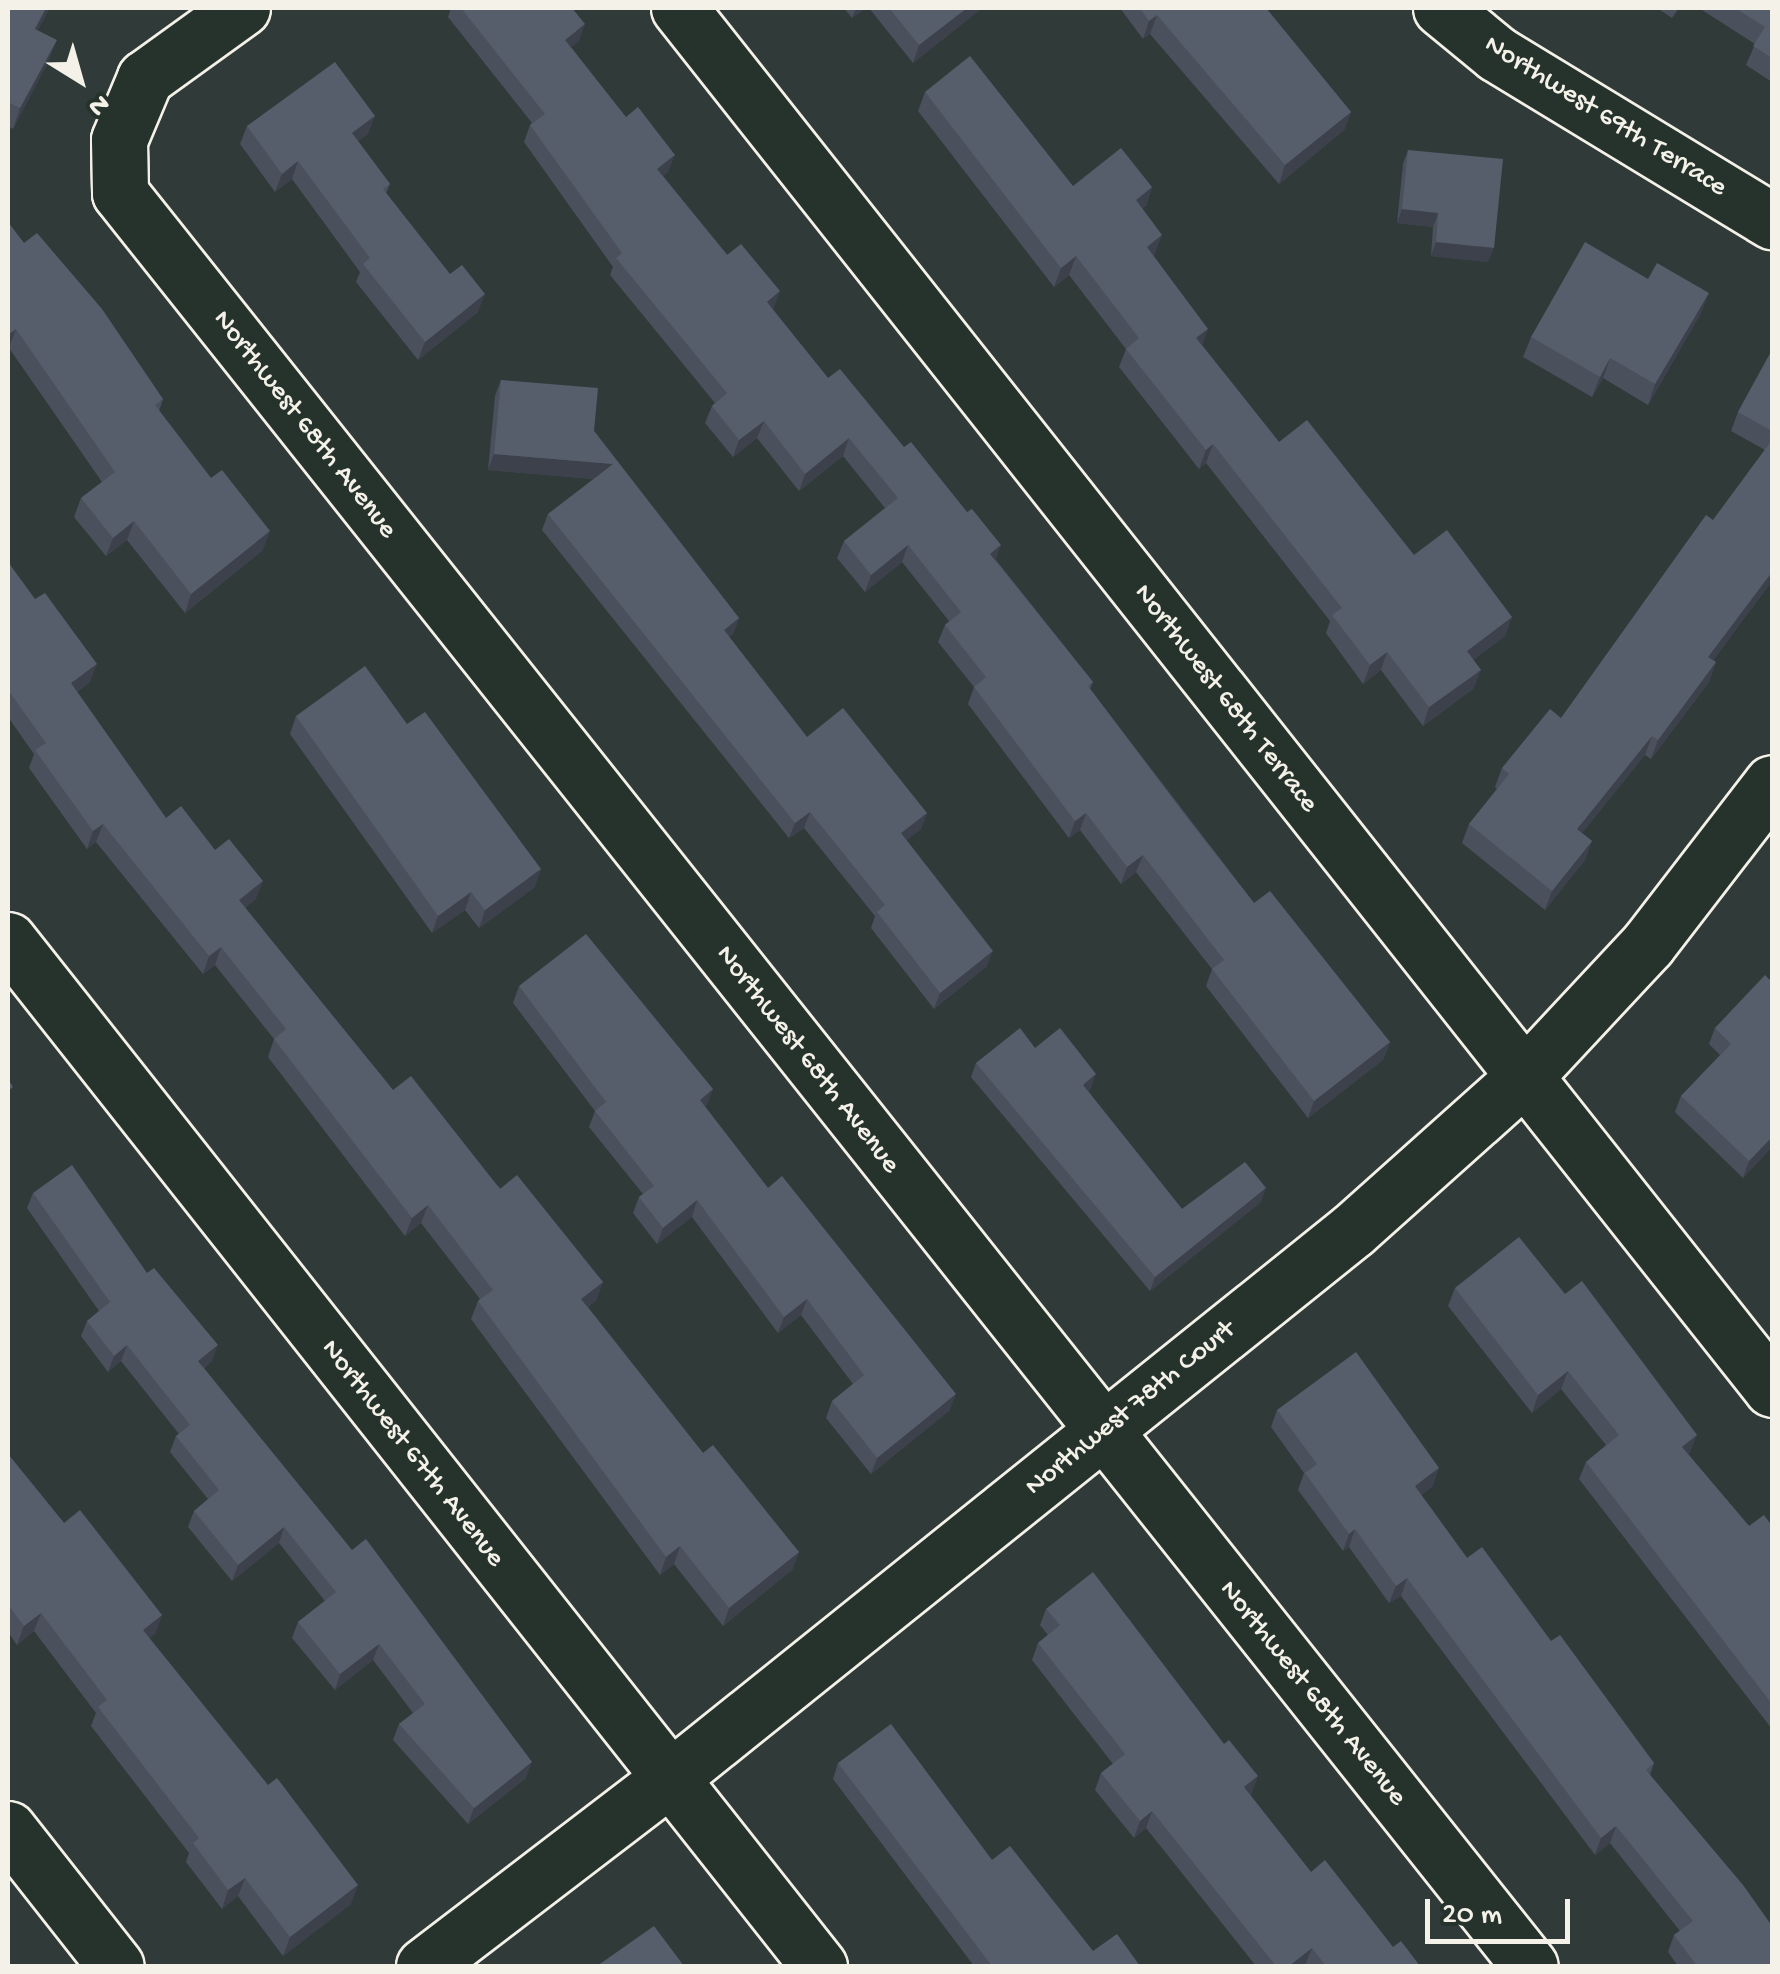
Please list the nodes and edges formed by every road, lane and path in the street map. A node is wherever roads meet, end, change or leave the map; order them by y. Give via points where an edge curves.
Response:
1 (242, 8) edge
2 (680, 8) edge
3 (1441, 8) edge
4 (1772, 221) edge
5 (1772, 782) edge
6 (8, 940) edge
7 (1524, 1077) junction
8 (1772, 1389) edge
9 (1103, 1432) junction
10 (669, 1780) junction
11 (8, 1829) edge
12 (116, 1966) edge
13 (424, 1966) edge
14 (818, 1966) edge
15 (1530, 1966) edge

1 - 9 street, Northwest 68th Avenue via 144,78 119,140 120,192
2 - 7 street, Northwest 68th Terrace
3 - 4 street, Northwest 69th Terrace via 1496,54
5 - 7 street, Northwest 78th Court via 1648,944
6 - 10 street, Northwest 67th Avenue
7 - 8 street, Northwest 68th Terrace
7 - 9 street, Northwest 78th Court via 1353,1230
9 - 10 street, Northwest 78th Court
9 - 15 street, Northwest 68th Avenue
10 - 13 street, Northwest 78th Court
10 - 14 street, Northwest 67th Avenue
11 - 12 street

